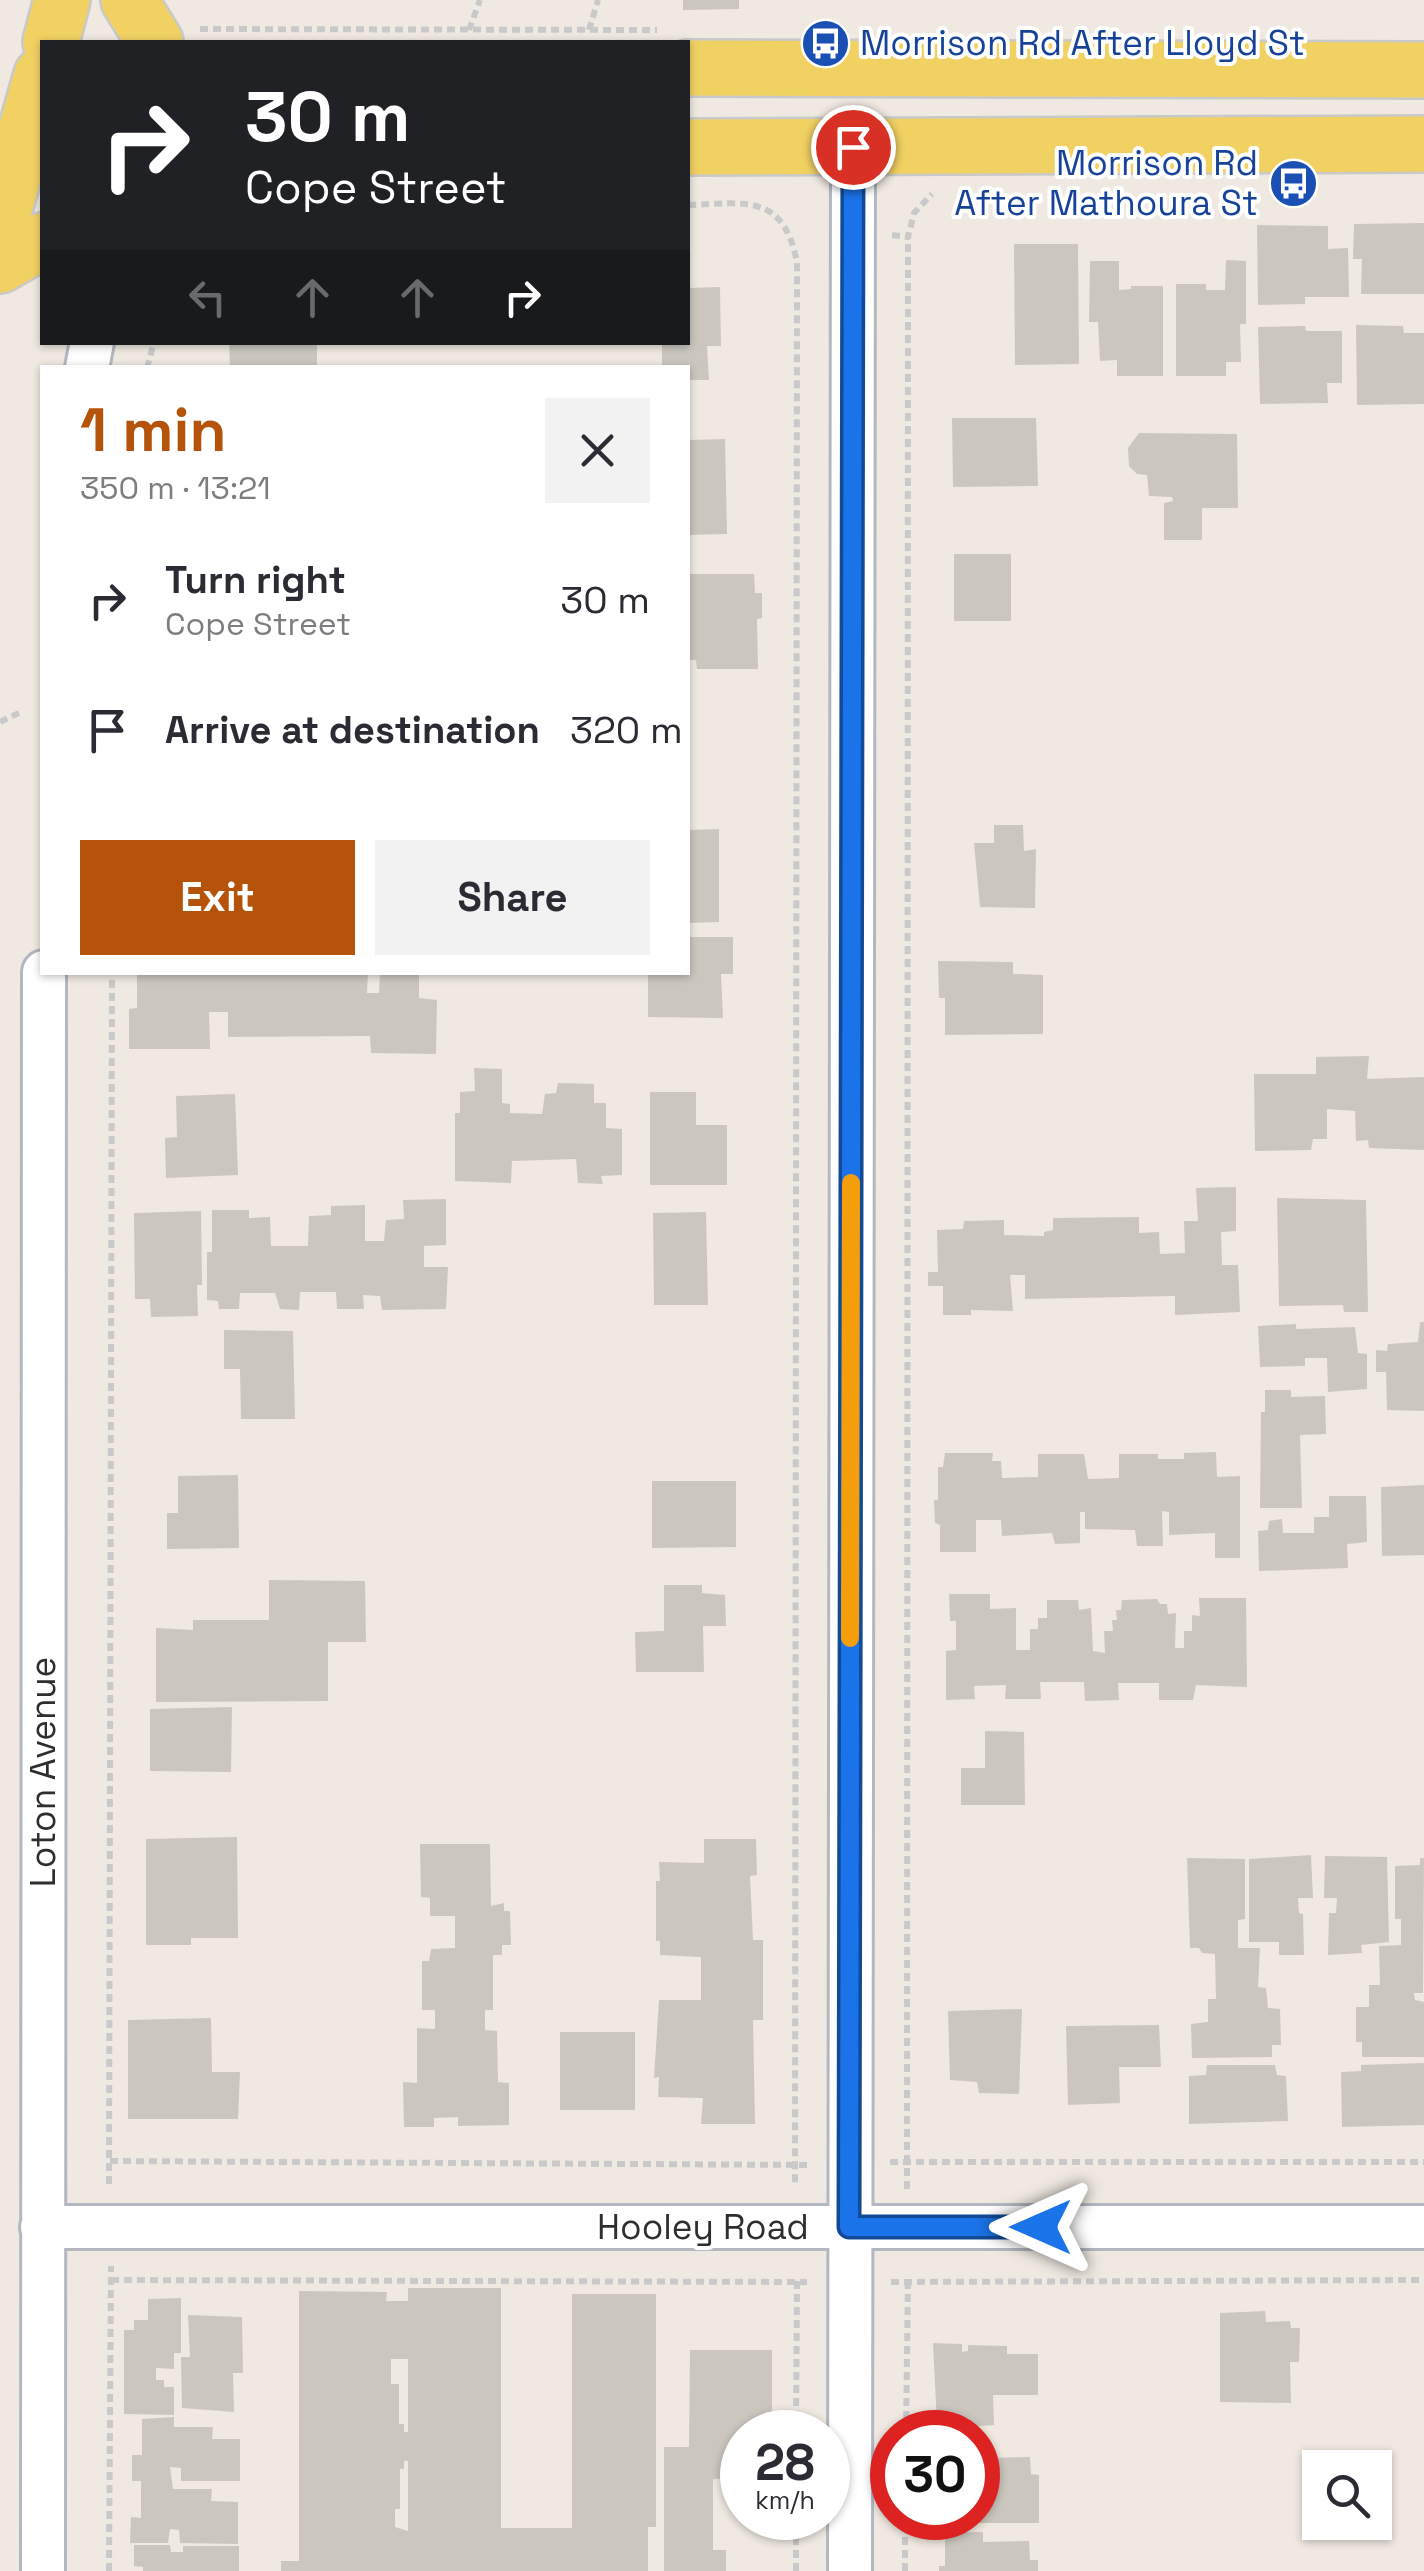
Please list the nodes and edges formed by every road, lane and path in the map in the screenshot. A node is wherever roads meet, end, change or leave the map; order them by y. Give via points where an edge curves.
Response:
1 (62, 0) edge
2 (129, 0) edge
3 (480, 0) edge
4 (598, 0) edge
5 (470, 30) dead end
6 (589, 30) dead end
7 (52, 40) edge
8 (153, 40) edge
9 (0, 66) edge
10 (40, 66) edge
11 (690, 68) edge
12 (1424, 70) edge
13 (40, 82) edge
14 (1424, 144) edge
15 (22, 146) edge
16 (690, 147) edge
17 (853, 147) junction
18 (952, 194) dead end
19 (690, 205) edge
20 (0, 223) edge
21 (886, 235) dead end
22 (908, 236) junction
23 (40, 242) edge
24 (0, 265) edge
25 (20, 712) dead end
26 (0, 722) edge
27 (44, 975) edge
28 (112, 975) edge
29 (110, 2161) junction
30 (881, 2162) dead end
31 (906, 2162) junction
32 (1424, 2162) edge
33 (795, 2164) junction
34 (820, 2165) dead end
35 (109, 2186) dead end
36 (796, 2190) dead end
37 (908, 2190) dead end
38 (42, 2227) junction
39 (849, 2227) junction
40 (1424, 2227) edge
41 (111, 2250) dead end
42 (908, 2264) dead end
43 (797, 2268) dead end
44 (111, 2280) junction
45 (1424, 2280) edge
46 (797, 2281) junction
47 (908, 2281) junction
48 (824, 2282) dead end
49 (884, 2282) dead end
50 (796, 2410) edge
51 (906, 2410) edge
52 (796, 2540) edge
53 (905, 2540) edge
54 (43, 2571) edge
55 (109, 2571) edge
56 (796, 2571) edge
57 (850, 2571) edge
58 (905, 2571) edge

1 - 7 main road
2 - 8 main road
3 - 5 path
4 - 6 path
9 - 10 main road
11 - 12 main road
13 - 15 main road
14 - 17 main road
15 - 20 main road
16 - 17 main road
17 - 39 street
18 - 22 path via 932,194 914,213
19 - 33 path via 762,208 791,234 797,262
21 - 22 path
22 - 31 path
23 - 24 main road
25 - 26 path
27 - 38 street, Loton Avenue
28 - 29 path
29 - 33 path
29 - 35 path
30 - 31 path
31 - 32 path
31 - 37 path
33 - 34 path
33 - 36 path
38 - 39 street, Hooley Road
38 - 54 street, Loton Avenue
39 - 40 street, Hooley Road
39 - 57 street
41 - 44 path
42 - 47 path
43 - 46 path
44 - 46 path
44 - 55 path
45 - 47 path
46 - 48 path
46 - 50 path
47 - 49 path
47 - 51 path
52 - 56 path
53 - 58 path

